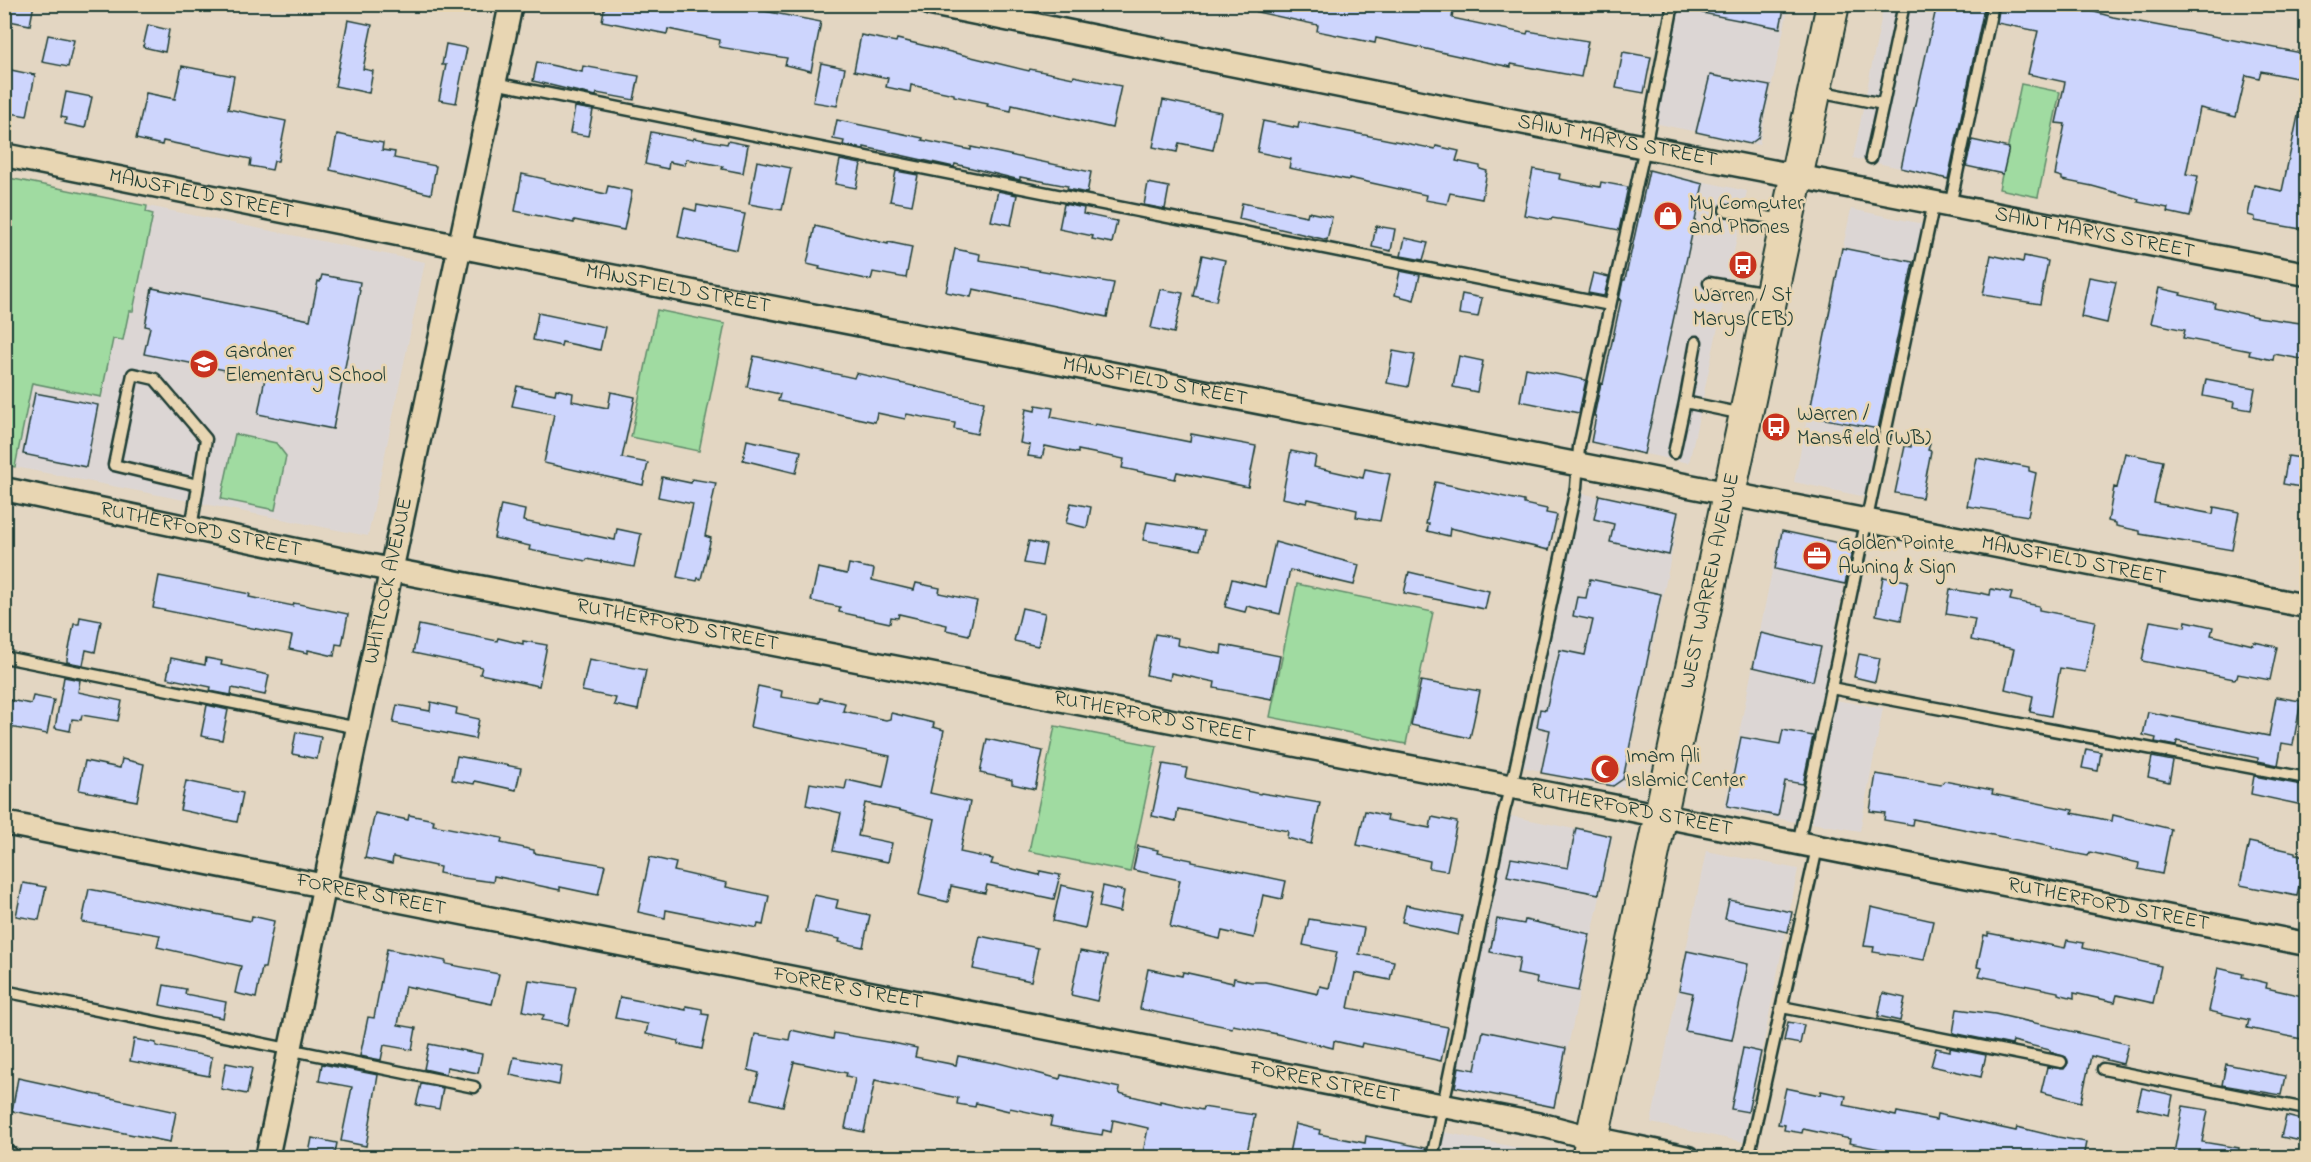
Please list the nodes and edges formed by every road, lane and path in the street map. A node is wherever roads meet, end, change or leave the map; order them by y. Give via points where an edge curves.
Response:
1 (511, 4) edge
2 (931, 4) edge
3 (1673, 4) edge
4 (1833, 4) edge
5 (1904, 4) edge
6 (1993, 4) edge
7 (494, 83) junction
8 (1814, 91) junction
9 (1883, 104) junction
10 (1645, 147) junction
11 (4, 154) edge
12 (1871, 158) dead end
13 (1796, 176) junction
14 (1942, 204) junction
15 (1725, 210) dead end
16 (1786, 221) junction
17 (460, 247) junction
18 (2307, 274) edge
19 (1709, 283) dead end
20 (1771, 294) junction
21 (1610, 305) junction
22 (1696, 342) dead end
23 (1685, 402) junction
24 (1746, 414) junction
25 (1674, 453) dead end
26 (1577, 465) junction
27 (198, 485) junction
28 (4, 489) edge
29 (1729, 494) junction
30 (1866, 521) junction
31 (191, 528) junction
32 (391, 570) junction
33 (2307, 606) edge
34 (4, 657) edge
35 (1831, 688) junction
36 (358, 728) junction
37 (2307, 778) edge
38 (1511, 786) junction
39 (1660, 816) junction
40 (4, 823) edge
41 (1808, 846) junction
42 (325, 886) junction
43 (2307, 944) edge
44 (4, 991) edge
45 (1782, 1007) junction
46 (290, 1050) junction
47 (2061, 1062) dead end
48 (2103, 1069) dead end
49 (474, 1087) dead end
50 (1443, 1106) junction
51 (2307, 1109) edge
52 (1590, 1148) edge
53 (267, 1158) edge
54 (1432, 1158) edge
55 (1688, 1158) edge
56 (1748, 1158) edge

1 - 7 street, WHITLOCK AVENUE
2 - 10 street, SAINT MARYS STREET
3 - 10 lane
4 - 8 main road, WEST WARREN AVENUE
5 - 9 lane
6 - 14 lane
7 - 17 street, WHITLOCK AVENUE
7 - 21 lane
8 - 9 lane
8 - 13 main road, WEST WARREN AVENUE
9 - 12 lane
10 - 13 street, SAINT MARYS STREET
10 - 21 lane
11 - 17 street, MANSFIELD STREET
13 - 14 street, SAINT MARYS STREET
13 - 16 main road, WEST WARREN AVENUE
14 - 18 street, SAINT MARYS STREET
14 - 30 lane
15 - 16 lane
16 - 20 main road, WEST WARREN AVENUE
17 - 26 street, MANSFIELD STREET
17 - 32 street, WHITLOCK AVENUE
19 - 20 lane
20 - 24 main road, WEST WARREN AVENUE
21 - 26 lane
22 - 23 lane
23 - 24 lane
23 - 25 lane
24 - 29 main road, WEST WARREN AVENUE
26 - 29 street, MANSFIELD STREET
26 - 38 lane via 1576,488
27 - 27 lane via 206,439 155,379 133,374 114,465
27 - 31 lane
28 - 31 street, RUTHERFORD STREET
29 - 30 street, MANSFIELD STREET
29 - 39 main road, WEST WARREN AVENUE
30 - 33 street, MANSFIELD STREET
30 - 35 lane
31 - 32 street, RUTHERFORD STREET
32 - 36 street, WHITLOCK AVENUE
32 - 38 street, RUTHERFORD STREET
34 - 36 lane
35 - 37 lane
35 - 41 lane
36 - 42 street, WHITLOCK AVENUE
38 - 39 street, RUTHERFORD STREET
38 - 50 lane
39 - 41 street, RUTHERFORD STREET
39 - 52 main road, WEST WARREN AVENUE
40 - 42 street, FORRER STREET
41 - 43 street, RUTHERFORD STREET
41 - 45 lane
42 - 46 street, WHITLOCK AVENUE
42 - 50 street, FORRER STREET
44 - 46 lane
45 - 47 lane
45 - 56 lane
46 - 49 lane
46 - 53 street, WHITLOCK AVENUE
48 - 51 lane
50 - 52 street, FORRER STREET via 1552,1127
50 - 54 lane
52 - 55 street, FORRER STREET

